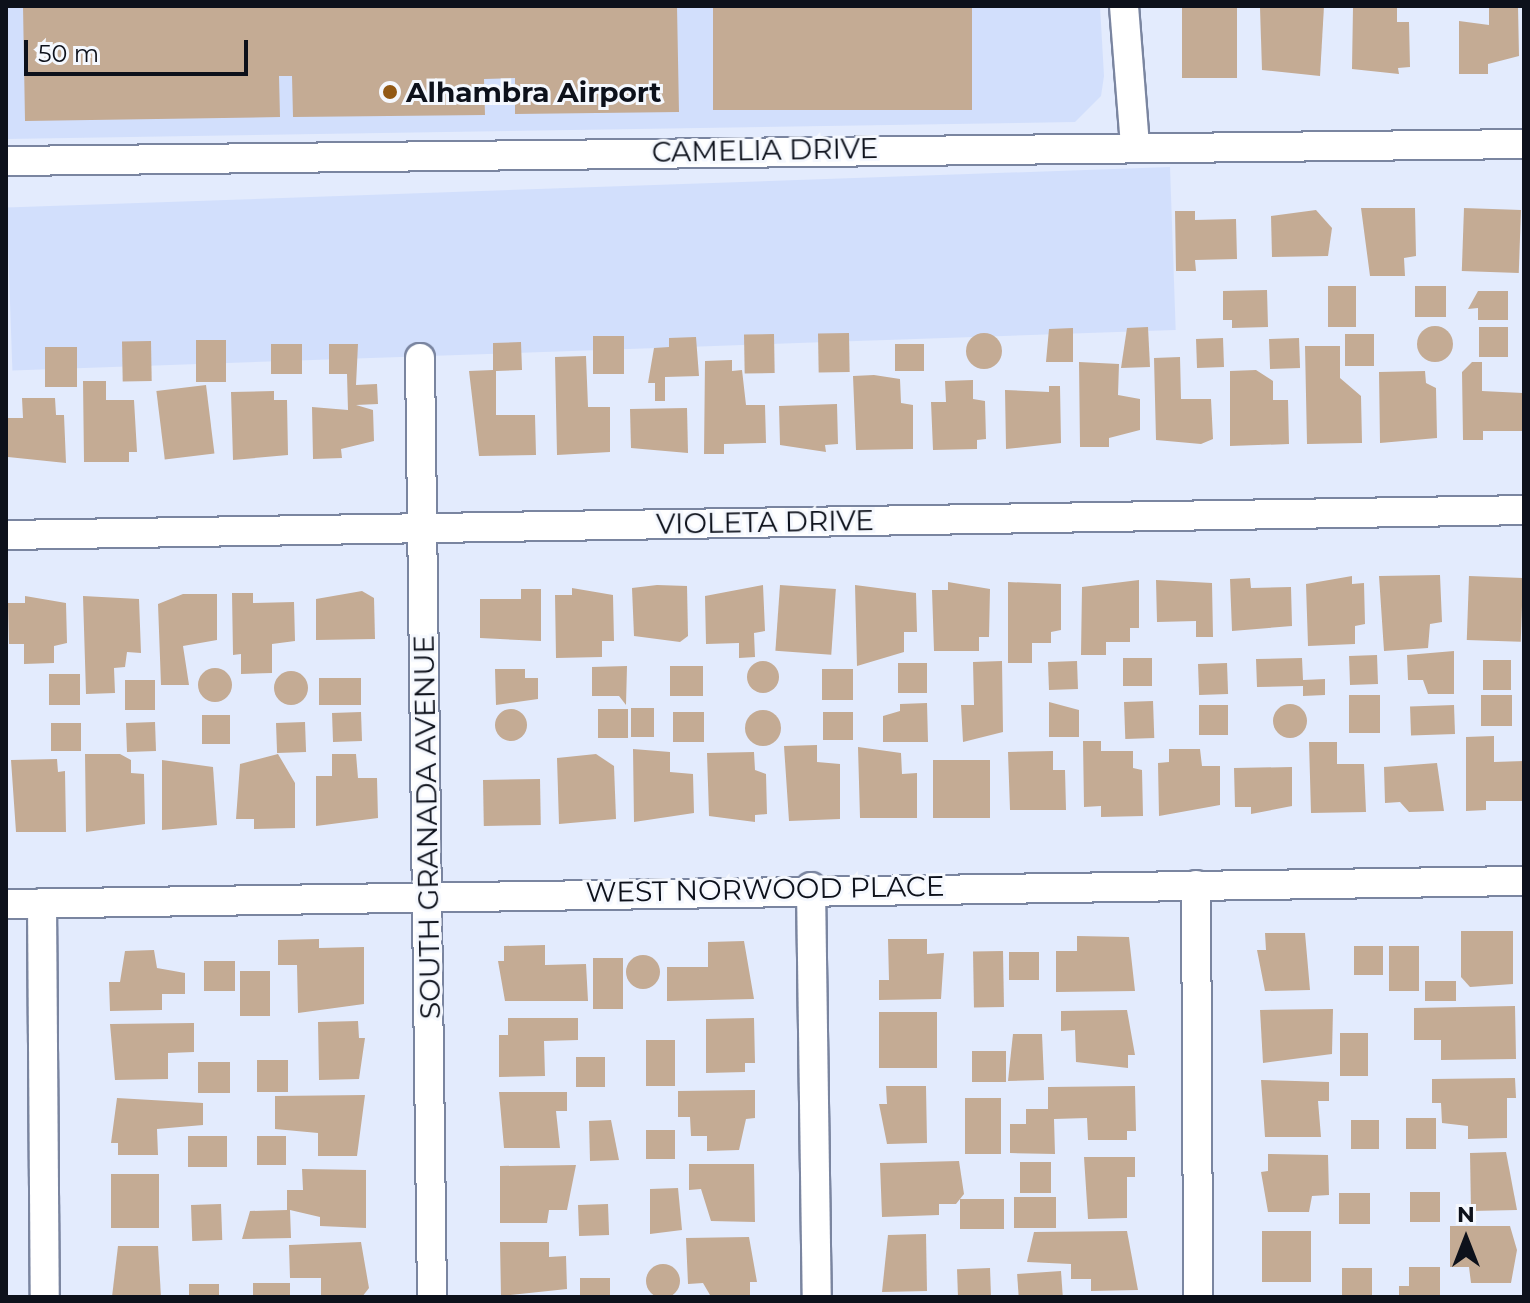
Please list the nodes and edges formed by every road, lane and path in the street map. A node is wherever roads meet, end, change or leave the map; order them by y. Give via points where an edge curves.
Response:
1 (1124, 6) edge
2 (1524, 144) edge
3 (1135, 146) junction
4 (6, 161) edge
5 (420, 358) dead end
6 (1524, 510) edge
7 (424, 529) junction
8 (6, 535) edge
9 (1524, 881) edge
10 (1196, 885) junction
11 (811, 887) junction
12 (428, 894) junction
13 (42, 903) junction
14 (6, 904) edge
15 (45, 1297) edge
16 (432, 1297) edge
17 (817, 1297) edge
18 (1198, 1297) edge

1 - 3 street
2 - 3 street, CAMELIA DRIVE
3 - 4 street, CAMELIA DRIVE
5 - 7 street, SOUTH GRANADA AVENUE
6 - 7 street, VIOLETA DRIVE
7 - 8 street, VIOLETA DRIVE
7 - 12 street, SOUTH GRANADA AVENUE
9 - 10 street, WEST NORWOOD PLACE
10 - 11 street, WEST NORWOOD PLACE
10 - 18 street
11 - 12 street, WEST NORWOOD PLACE
11 - 17 street
12 - 13 street, WEST NORWOOD PLACE
12 - 16 street, SOUTH GRANADA AVENUE
13 - 14 street, WEST NORWOOD PLACE
13 - 15 street

